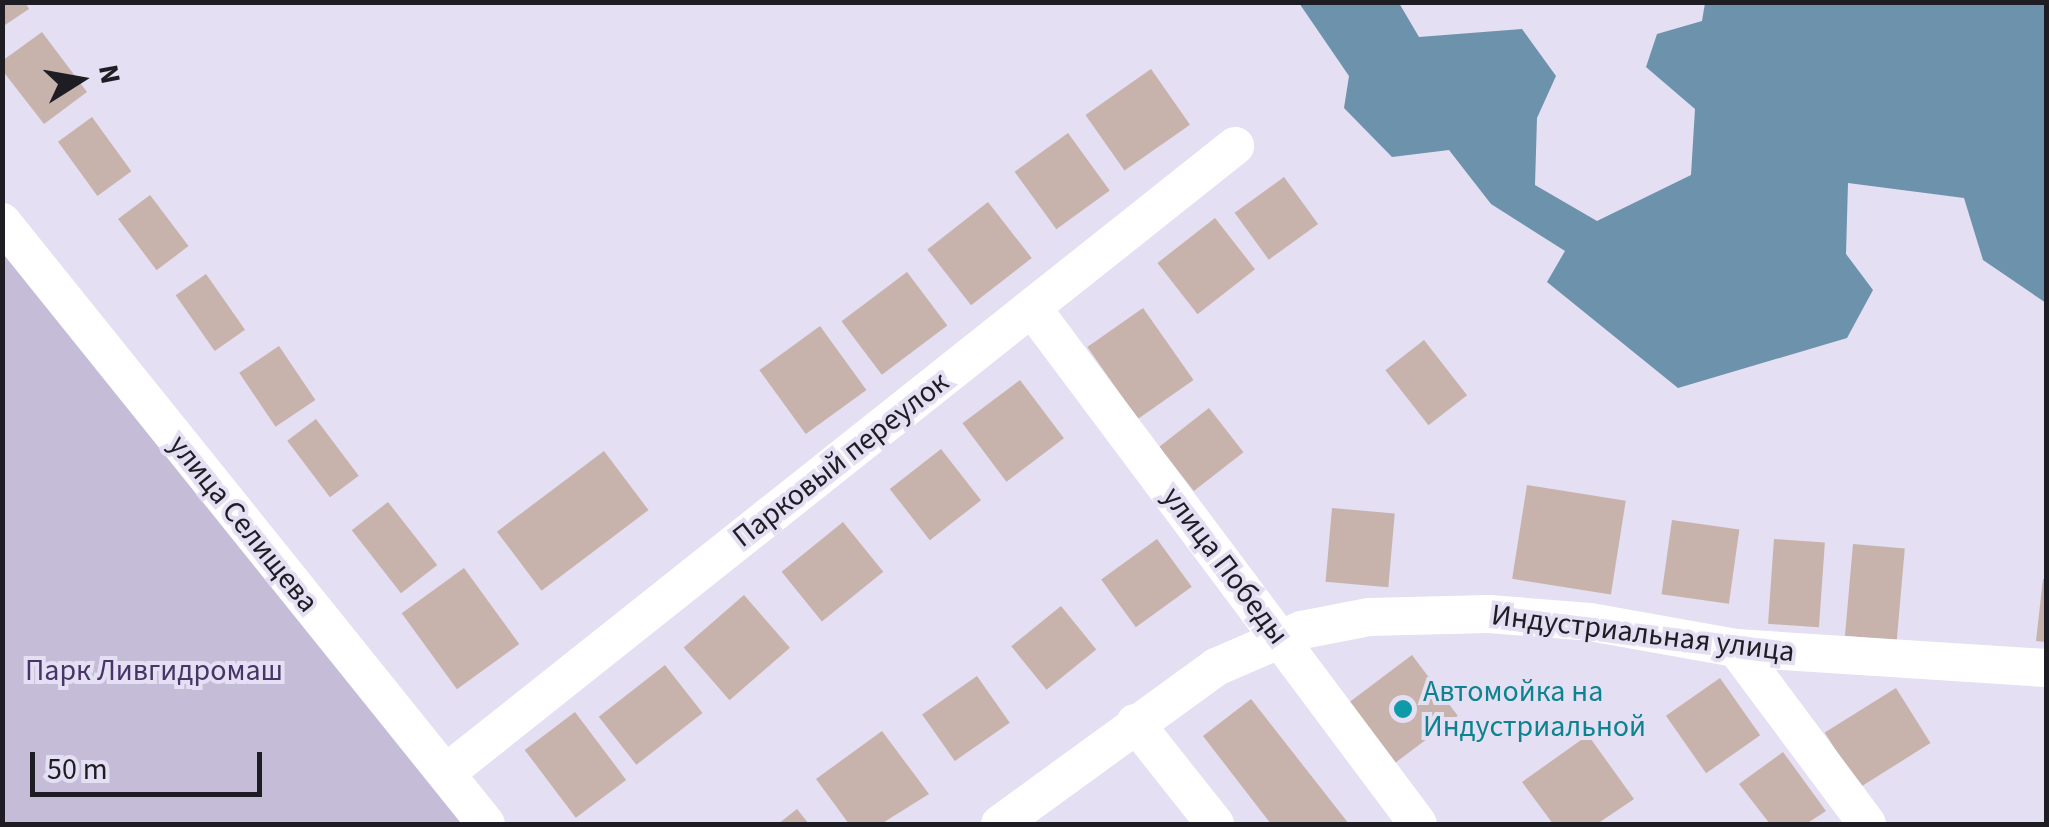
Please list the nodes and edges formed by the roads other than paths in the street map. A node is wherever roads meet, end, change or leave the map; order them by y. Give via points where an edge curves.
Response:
1 (1235, 146) dead end
2 (2, 222) edge
3 (1032, 308) junction
4 (1279, 638) junction
5 (1736, 648) junction
6 (2046, 668) edge
7 (1135, 723) junction
8 (446, 774) junction
9 (486, 824) edge
10 (1000, 824) edge
11 (1215, 824) edge
12 (1418, 824) edge
13 (1867, 824) edge

1 - 3 street, Парковый переулок
2 - 8 street, улица Селищева
3 - 4 street, улица Победы
3 - 8 street, Парковый переулок
4 - 5 street, Индустриальная улица via 1369,618 1489,614 1590,622
4 - 7 street, Индустриальная улица via 1216,667
4 - 12 street, улица Победы
5 - 6 street, Индустриальная улица
5 - 13 street
7 - 10 street, Индустриальная улица
7 - 11 street
8 - 9 street, улица Селищева

